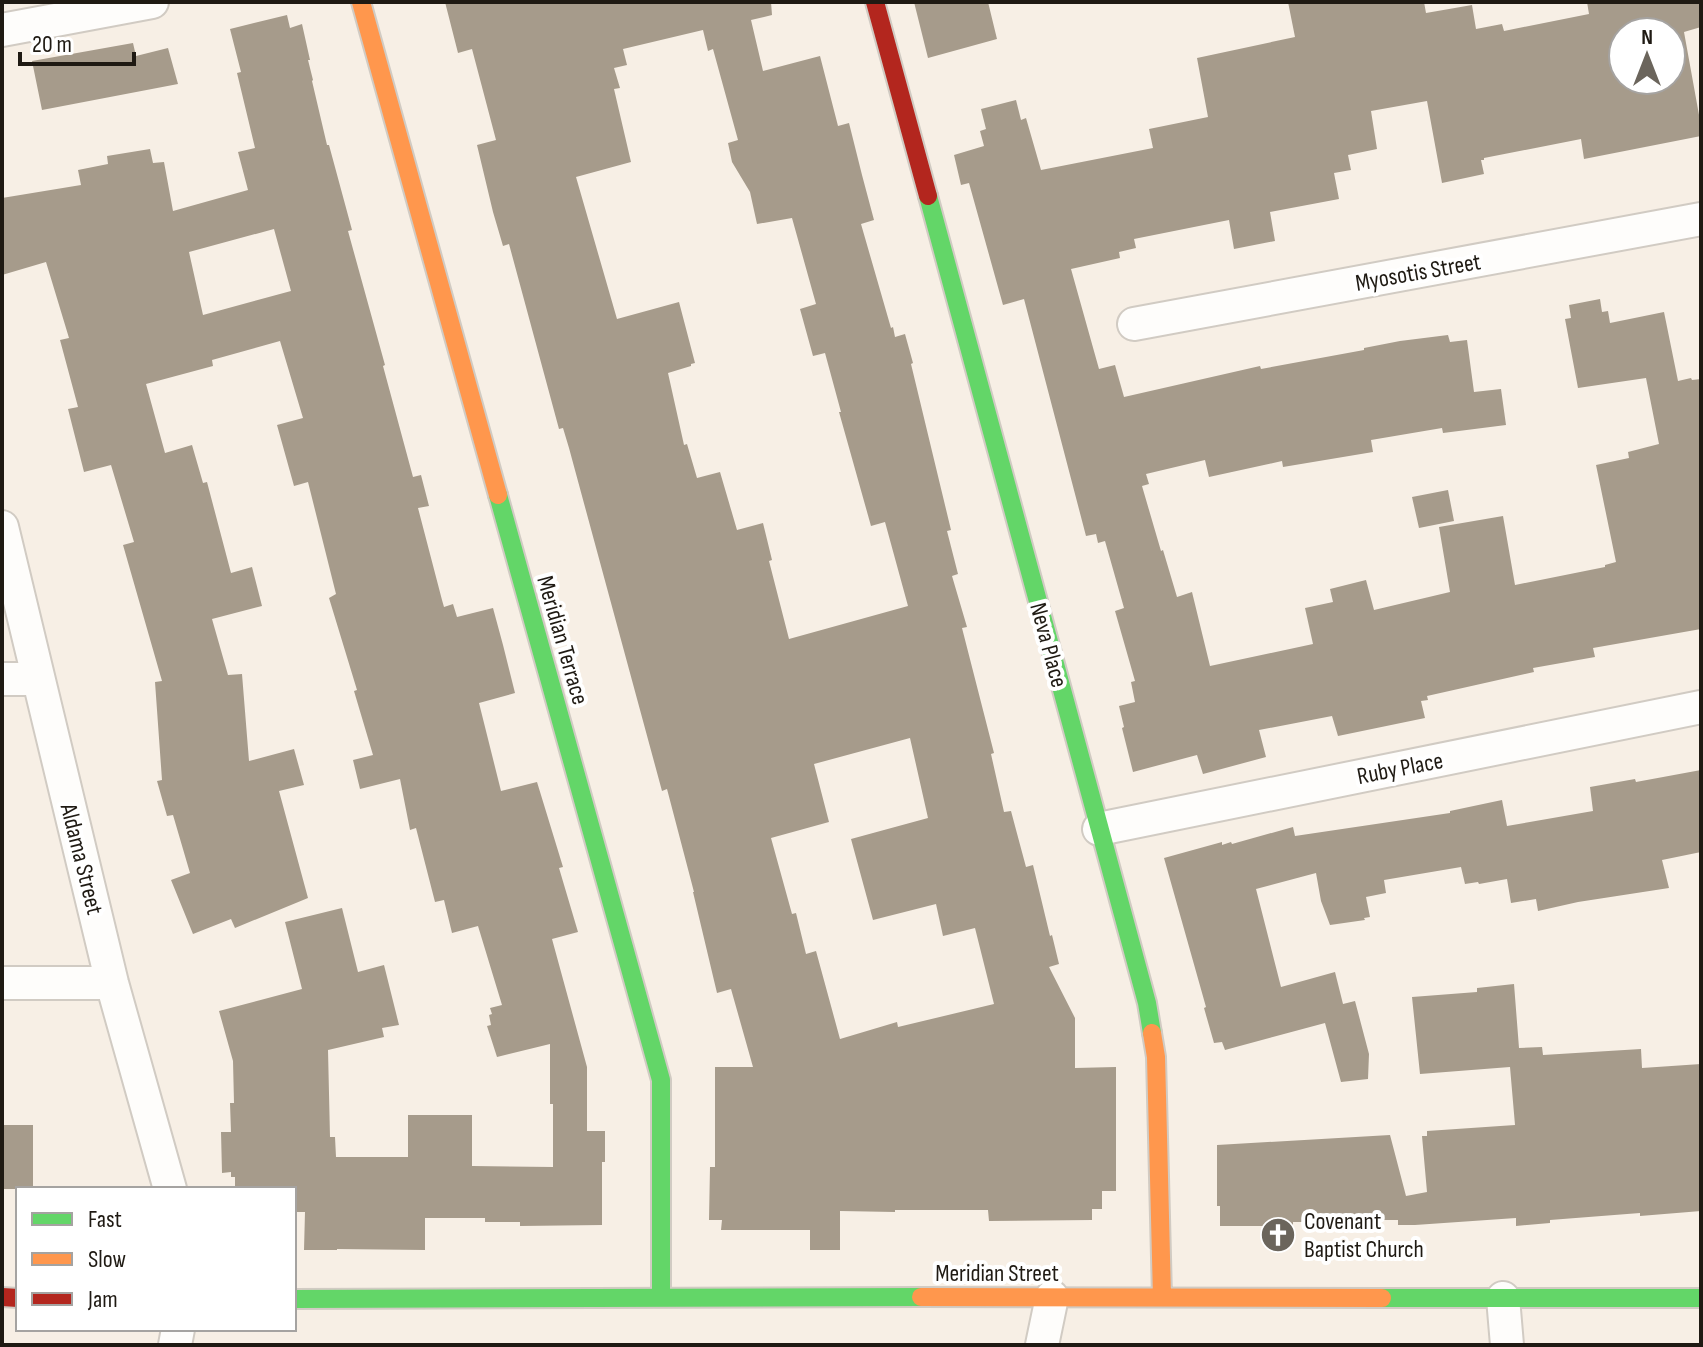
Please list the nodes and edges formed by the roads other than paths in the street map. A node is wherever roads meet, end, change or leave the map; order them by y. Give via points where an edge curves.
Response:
1 (152, 2) edge
2 (361, 2) edge
3 (875, 2) edge
4 (2, 30) edge
5 (1701, 219) edge
6 (1134, 324) dead end
7 (2, 527) edge
8 (2, 679) edge
9 (38, 679) junction
10 (1701, 707) edge
11 (1099, 829) junction
12 (2, 983) edge
13 (112, 983) junction
14 (169, 1187) edge
15 (1052, 1297) junction
16 (1162, 1297) junction
17 (661, 1298) junction
18 (1503, 1298) junction
19 (1701, 1298) edge
20 (296, 1299) edge
21 (1042, 1345) edge
22 (1507, 1345) edge

1 - 4 street
2 - 17 street, Meridian Terrace via 661,1080
3 - 11 street, Neva Place
5 - 6 street, Myosotis Street
7 - 9 street, Aldama Street
8 - 9 street
9 - 13 street, Aldama Street
10 - 11 street, Ruby Place
11 - 16 street, Neva Place via 1147,1003 1156,1057
12 - 13 street
13 - 14 street, Aldama Street
15 - 16 street, Meridian Street
15 - 17 street, Meridian Street
15 - 21 street
16 - 18 street, Meridian Street
17 - 20 street, Meridian Street
18 - 19 street, Meridian Street
18 - 22 street

